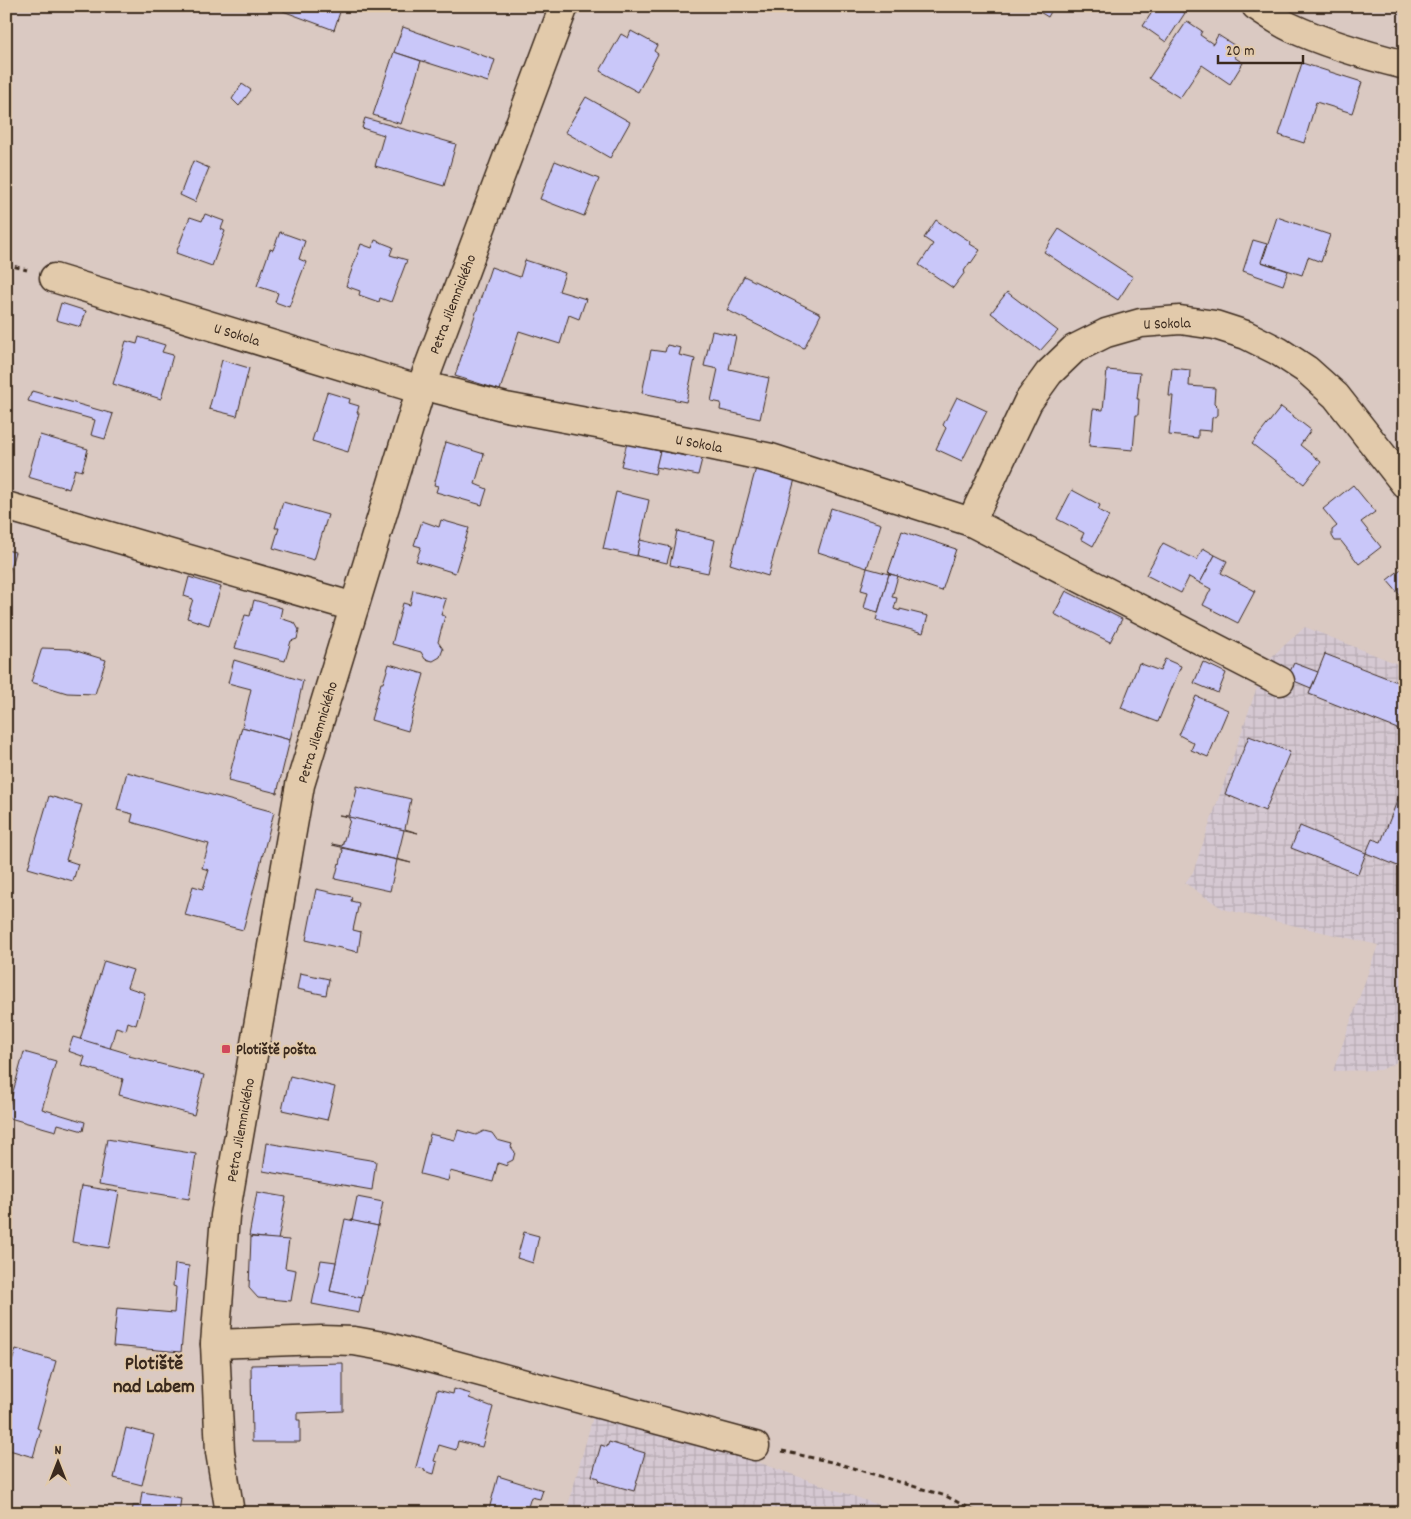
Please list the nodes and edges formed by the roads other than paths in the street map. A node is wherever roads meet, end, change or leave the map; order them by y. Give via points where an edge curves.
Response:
1 (564, 6) edge
2 (1256, 6) edge
3 (1405, 65) edge
4 (54, 278) dead end
5 (421, 387) junction
6 (1405, 484) edge
7 (6, 506) edge
8 (971, 522) junction
9 (354, 607) junction
10 (1280, 681) dead end
11 (215, 1344) junction
12 (755, 1446) road end
13 (230, 1513) edge

1 - 5 street, Petra Jilemnického
2 - 3 street via 1288,26 1316,38
4 - 5 street, U Sokola
5 - 8 street, U Sokola via 506,407 771,458
5 - 9 street, Petra Jilemnického
6 - 8 street, U Sokola via 1336,396 1307,370 1278,351 1246,335 1215,325 1180,320 1141,323 1106,333 1074,349 1049,373 1028,402
7 - 9 street
8 - 10 street, U Sokola
9 - 11 street, Petra Jilemnického via 300,786 226,1216
11 - 12 street via 321,1340 388,1347
11 - 13 street, Petra Jilemnického via 220,1452

